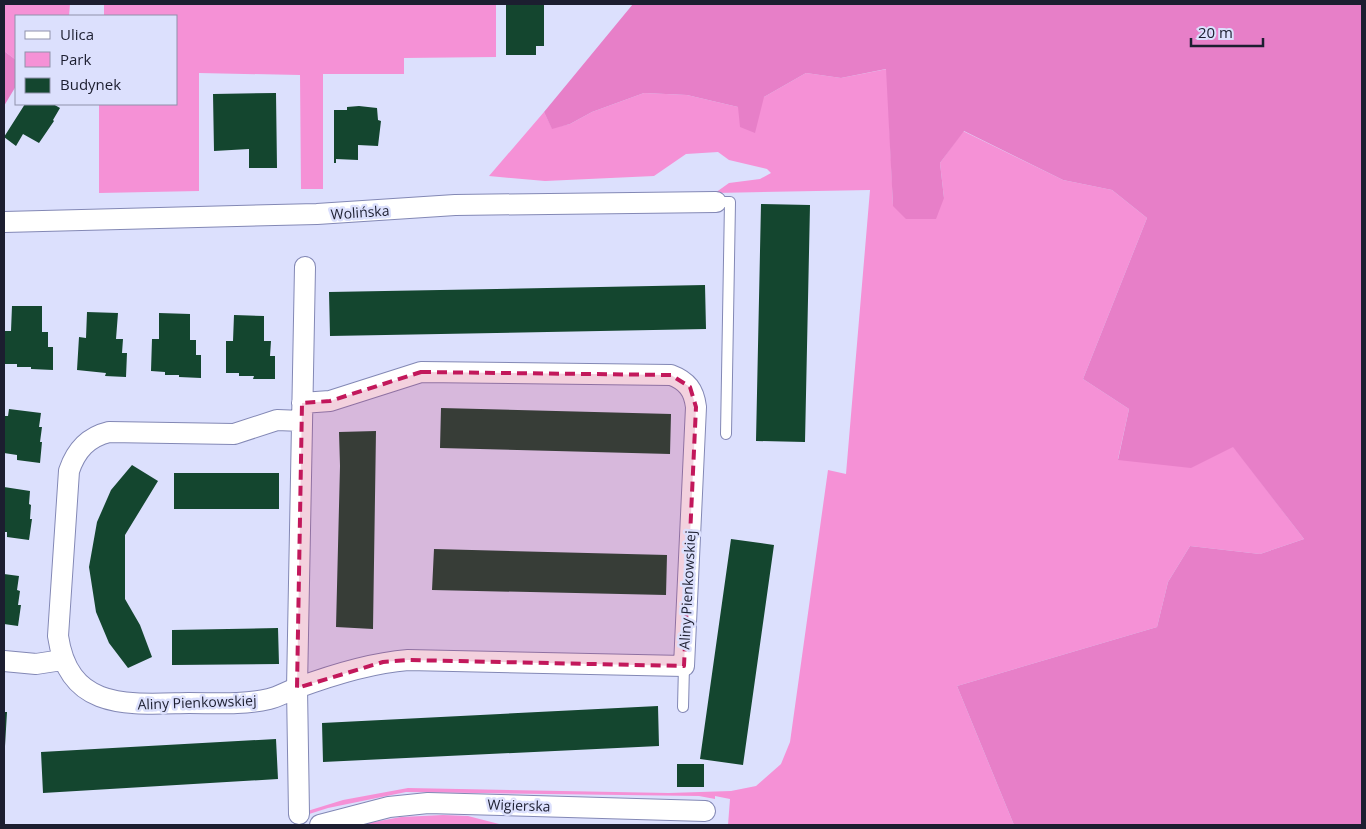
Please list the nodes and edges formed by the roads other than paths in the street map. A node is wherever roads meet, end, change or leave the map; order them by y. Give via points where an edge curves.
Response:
1 (716, 202) joint
2 (4, 222) edge
3 (305, 267) dead end
4 (302, 412) junction
5 (726, 434) dead end
6 (62, 660) junction
7 (4, 661) edge
8 (684, 666) junction
9 (297, 688) junction
10 (683, 708) dead end
11 (299, 814) dead end
12 (705, 818) edge
13 (320, 825) edge

1 - 2 street, Wolińska via 455,205 317,214
1 - 5 lane via 730,202
3 - 4 street
4 - 6 street, Aliny Pienkowskiej via 234,434 109,432 85,443 68,471 58,623
4 - 8 street, Aliny Pienkowskiej via 421,372 671,375 680,378 695,396 696,407
4 - 9 street
6 - 7 street via 36,664
6 - 9 street, Aliny Pienkowskiej via 69,672 92,692 118,703 249,703 271,699
8 - 9 street, Aliny Pienkowskiej via 408,660 383,662
8 - 10 lane
9 - 11 street
12 - 13 street, Wigierska via 428,803 389,807

